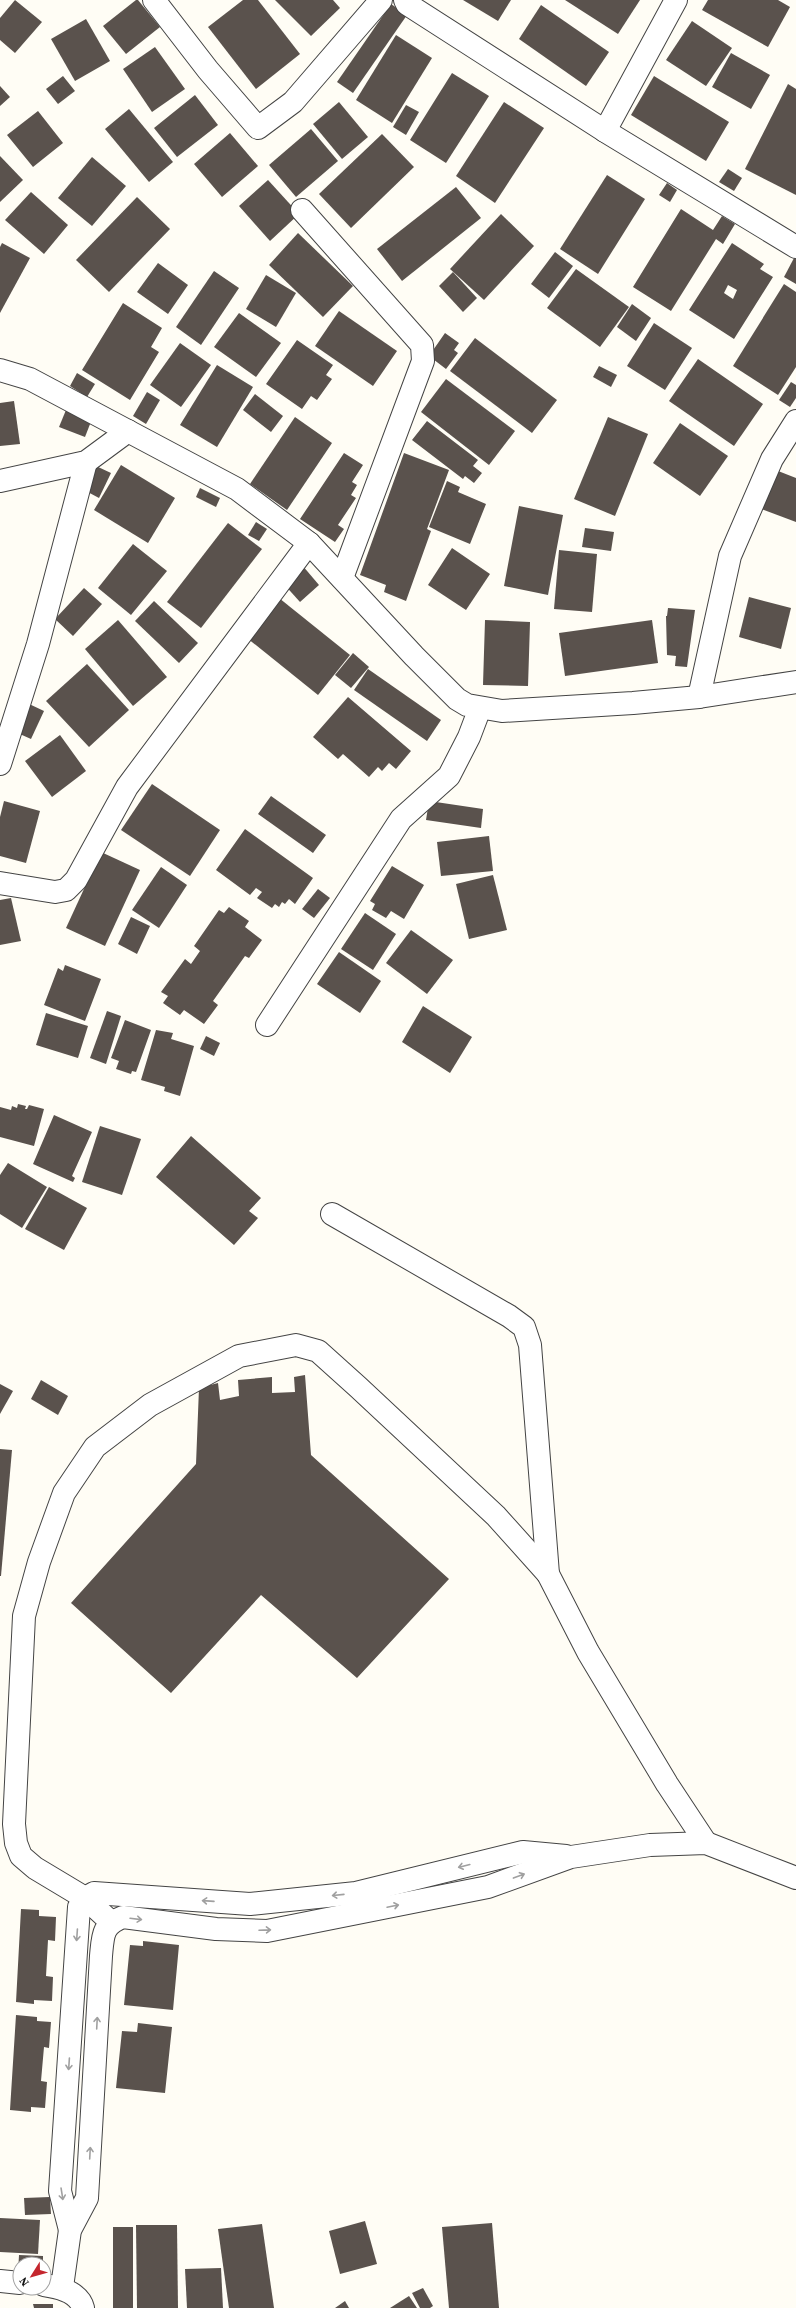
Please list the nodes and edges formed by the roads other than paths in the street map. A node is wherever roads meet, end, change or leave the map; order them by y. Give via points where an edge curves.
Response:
1 (154, 0) edge
2 (381, 0) edge
3 (405, 0) edge
4 (676, 0) edge
5 (605, 131) junction
6 (302, 210) dead end
7 (796, 247) edge
8 (0, 370) edge
9 (796, 421) edge
10 (128, 431) junction
11 (86, 462) junction
12 (0, 481) edge
13 (309, 543) junction
14 (342, 578) junction
15 (796, 682) edge
16 (699, 697) junction
17 (480, 708) junction
18 (0, 764) edge
19 (0, 883) edge
20 (267, 1025) dead end
21 (332, 1214) dead end
22 (548, 1574) junction
23 (706, 1843) junction
24 (571, 1857) junction
25 (796, 1878) edge
26 (85, 1898) junction
27 (111, 1922) junction
28 (70, 2230) junction
29 (0, 2281) edge
30 (12, 2282) edge
31 (53, 2286) edge
32 (83, 2308) edge

1 - 2 street via 208,70 258,128 292,102
3 - 5 street via 407,4
4 - 5 street
5 - 7 street
6 - 14 street via 422,345 423,360
8 - 10 street via 30,379
9 - 16 street via 772,459 730,556
10 - 11 street
10 - 13 street via 237,489
11 - 12 street
11 - 18 street via 38,644
13 - 14 street
13 - 19 street via 127,787 76,880 66,890 55,892
14 - 17 street via 457,699
15 - 16 street
16 - 17 street via 502,711
17 - 20 street via 469,737 449,776 401,819
21 - 22 street via 524,1327 530,1345
22 - 23 street via 588,1652 667,1784
22 - 26 street via 496,1516 318,1351 296,1345 238,1356 150,1405 95,1447 64,1493 39,1562 24,1616 14,1824 16,1843 21,1856 35,1868
23 - 24 street via 650,1845
23 - 25 street
24 -> 26 street via 523,1852 356,1893 250,1904 124,1895 94,1894
27 -> 24 street via 123,1917 216,1929 267,1931 488,1887
26 - 27 street
26 -> 28 street via 79,1907 60,2191
28 -> 27 street via 87,2198 101,1956 104,1932
28 - 31 street
29 - 30 street
31 - 32 street via 82,2303

